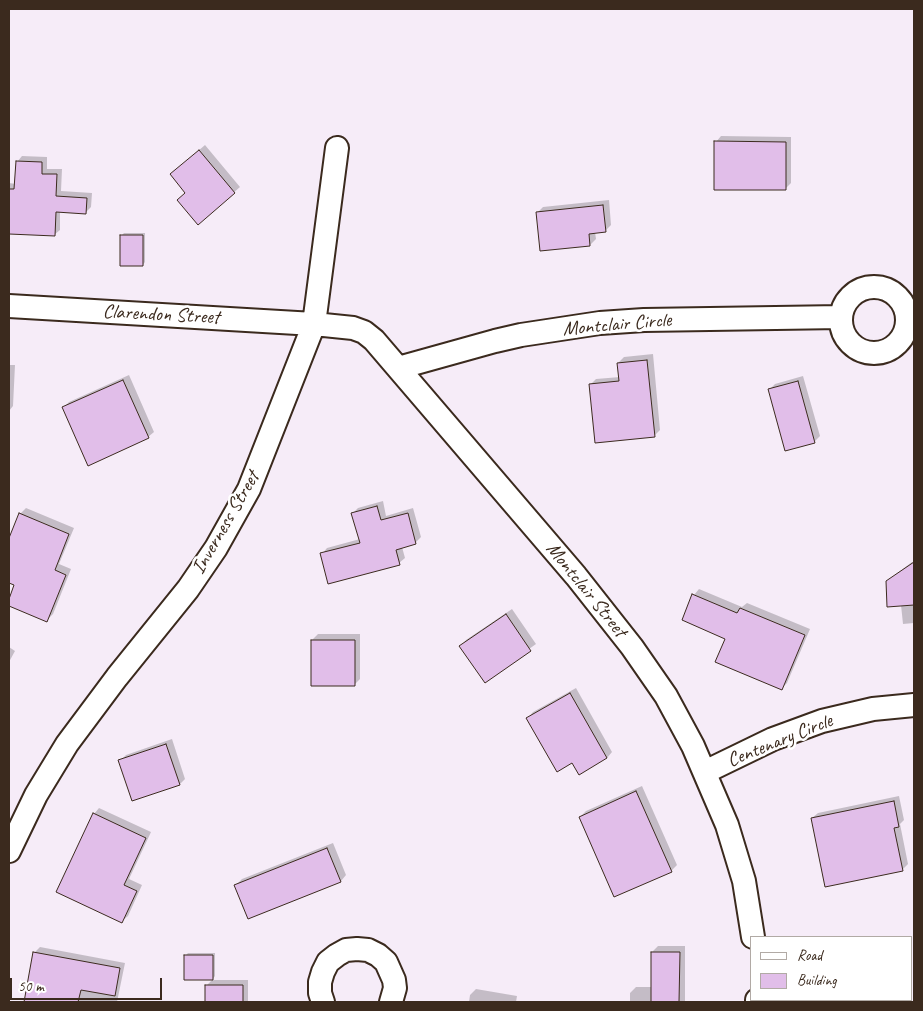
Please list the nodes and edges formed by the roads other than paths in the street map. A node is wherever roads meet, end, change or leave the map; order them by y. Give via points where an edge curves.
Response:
1 (336, 148) dead end
2 (9, 306) edge
3 (841, 317) dead end
4 (314, 324) junction
5 (398, 368) junction
6 (914, 704) edge
7 (705, 772) junction
8 (9, 851) edge
9 (753, 936) edge
10 (323, 1002) edge
11 (391, 1002) edge

1 - 4 street, Inverness Street
2 - 4 street, Clarendon Street
3 - 5 street, Montclair Circle via 600,323 521,335
4 - 5 street, Montclair Street via 364,332
4 - 8 street, Inverness Street via 256,472 234,519 188,589 67,744 36,795
5 - 7 street, Montclair Street via 576,576 632,647 675,712
6 - 7 street, Centenary Circle via 873,709 822,721 773,739
7 - 9 street, Montclair Street via 736,852
10 - 11 street via 320,982 328,962 346,950 357,949 368,950 386,962 395,988

